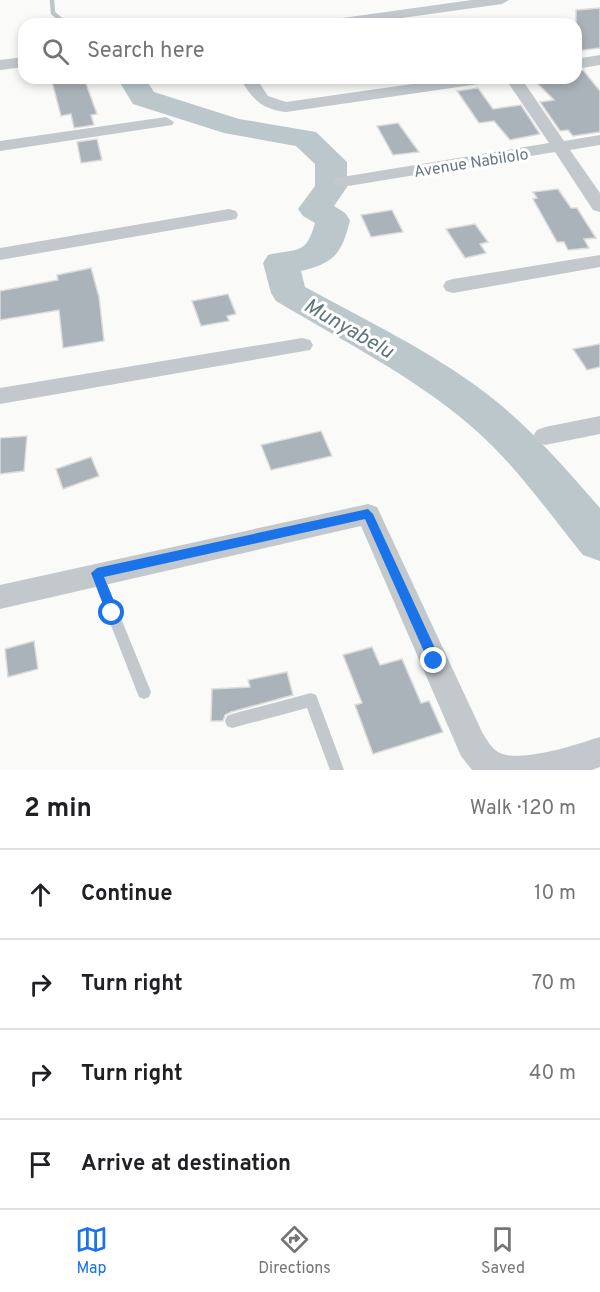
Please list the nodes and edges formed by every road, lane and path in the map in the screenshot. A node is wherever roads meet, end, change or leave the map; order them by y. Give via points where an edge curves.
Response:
1 (502, 0) edge
2 (461, 7) edge
3 (375, 18) edge
4 (600, 60) edge
5 (18, 63) edge
6 (582, 63) edge
7 (0, 65) edge
8 (252, 84) edge
9 (445, 84) edge
10 (517, 84) edge
11 (166, 123) dead end
12 (600, 140) edge
13 (0, 146) edge
14 (560, 147) junction
15 (342, 182) dead end
16 (600, 206) edge
17 (229, 215) dead end
18 (0, 254) edge
19 (600, 261) edge
20 (453, 286) dead end
21 (302, 345) dead end
22 (0, 396) edge
23 (600, 425) edge
24 (545, 436) dead end
25 (97, 573) junction
26 (0, 597) edge
27 (144, 692) dead end
28 (232, 721) dead end
29 (600, 752) edge
30 (497, 768) edge
31 (337, 770) edge
32 (520, 770) edge

1 - 2 street
2 - 3 street
4 - 6 street
5 - 7 street
8 - 9 street via 268,106 286,107
10 - 14 street
11 - 13 street
12 - 14 street, Avenue Nabilolo
14 - 15 street, Avenue Nabilolo
14 - 16 street
17 - 18 street
19 - 20 street
21 - 22 street
23 - 24 street
25 - 26 street
25 - 27 lane
25 - 30 street via 368,514 472,745
28 - 31 lane via 311,700
29 - 32 street via 547,769
30 - 32 street

